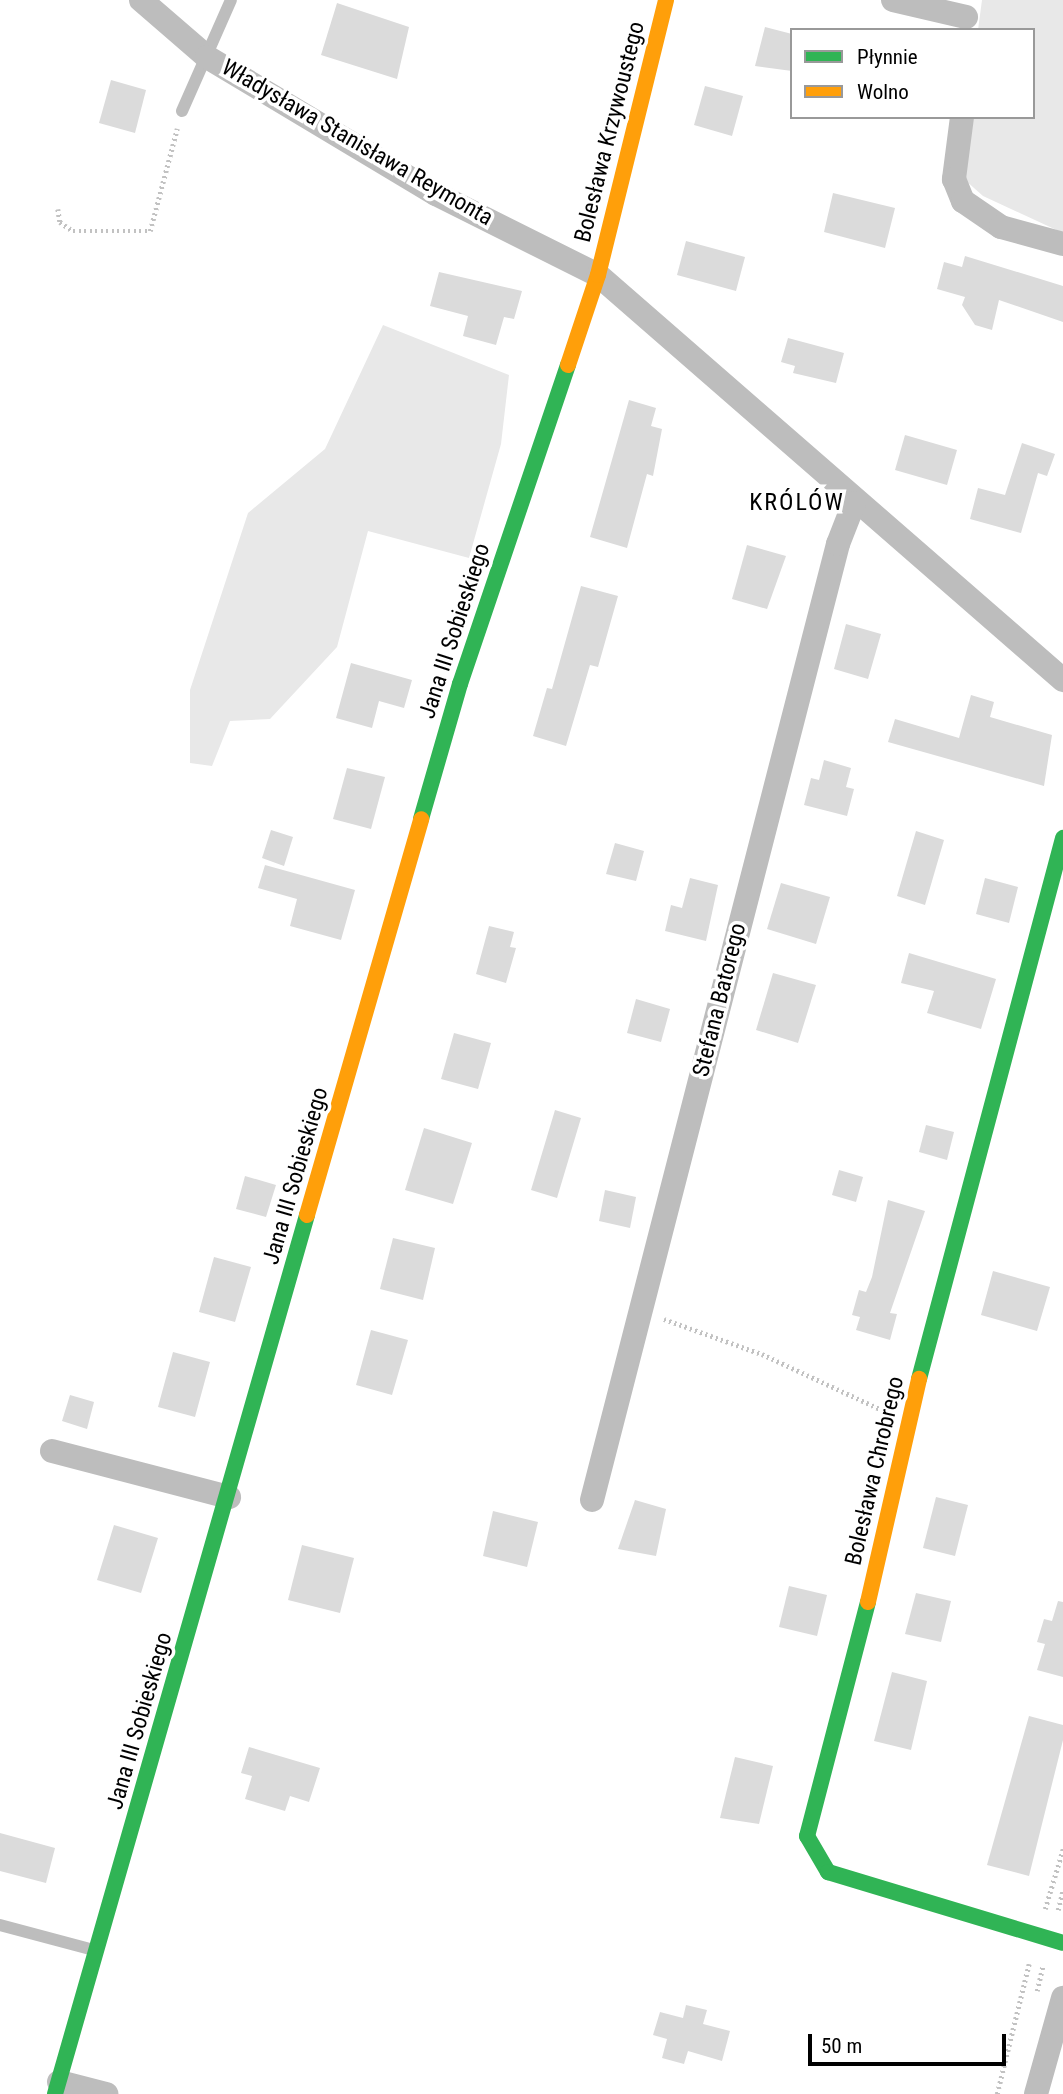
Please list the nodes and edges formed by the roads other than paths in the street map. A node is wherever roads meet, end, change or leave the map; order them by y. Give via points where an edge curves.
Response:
1 (141, 0) edge
2 (231, 0) edge
3 (666, 0) edge
4 (893, 0) edge
5 (968, 16) edge
6 (208, 57) junction
7 (182, 111) road end
8 (962, 119) edge
9 (1063, 244) edge
10 (597, 275) junction
11 (854, 503) junction
12 (1063, 680) edge
13 (1063, 838) edge
14 (52, 1451) dead end
15 (229, 1497) junction
16 (592, 1500) dead end
17 (0, 1925) edge
18 (1063, 1943) edge
19 (96, 1950) junction
20 (1063, 1998) edge
21 (57, 2088) edge
22 (106, 2094) edge
23 (1036, 2094) edge

1 - 6 street, Władysława Stanisława Reymonta
2 - 6 lane
3 - 10 street, Bolesława Krzywoustego
4 - 5 street
6 - 7 lane
6 - 10 street, Władysława Stanisława Reymonta via 436,194
8 - 9 street via 954,179 963,201 1001,227
10 - 11 street, Władysława Stanisława Reymonta
10 - 15 street, Jana III Sobieskiego via 460,684
11 - 12 street, Władysława Stanisława Reymonta
11 - 16 street, Stefana Batorego via 838,544
13 - 18 street, Bolesława Chrobrego via 907,1424 849,1689 807,1836 828,1872
14 - 15 street
15 - 19 street, Jana III Sobieskiego
17 - 19 lane
19 - 21 street, Jana III Sobieskiego
20 - 23 street
21 - 22 street

